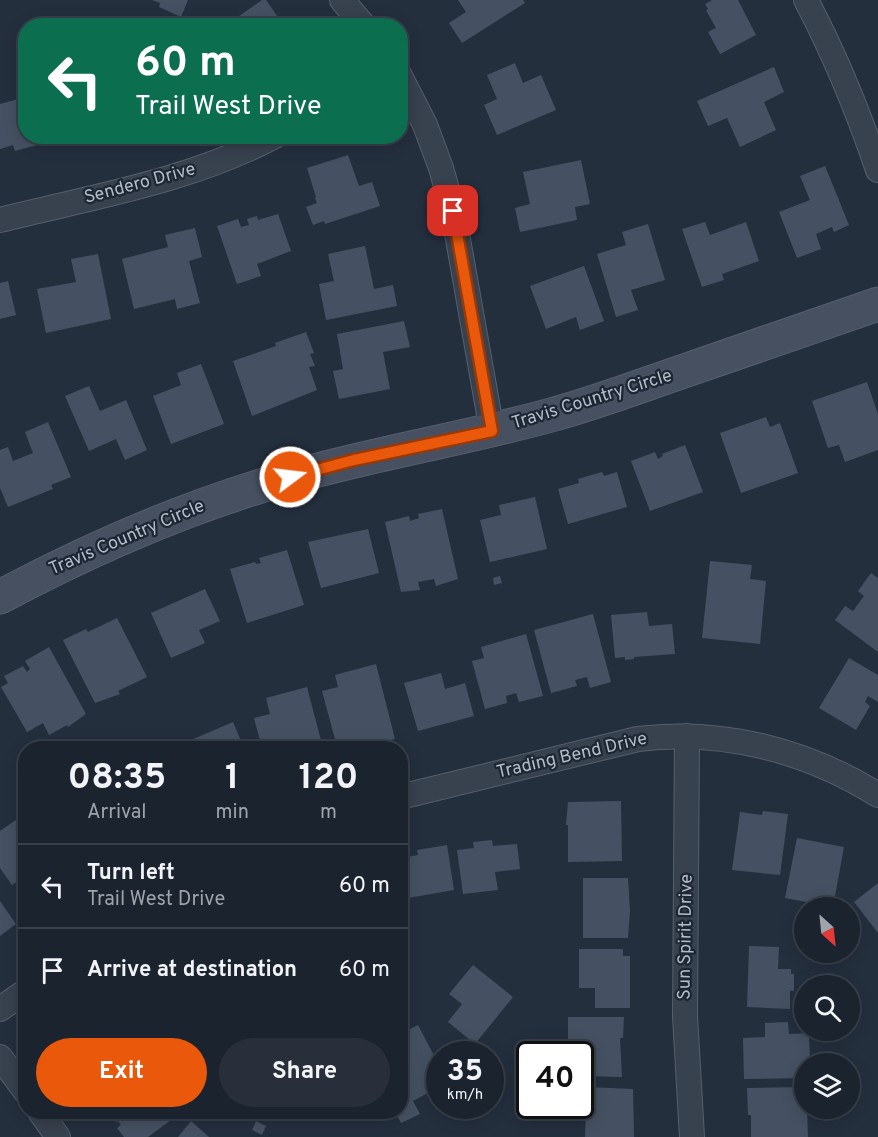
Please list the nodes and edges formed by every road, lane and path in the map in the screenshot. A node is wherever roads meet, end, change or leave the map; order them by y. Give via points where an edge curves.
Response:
1 (342, 0) edge
2 (806, 0) edge
3 (357, 18) edge
4 (408, 92) edge
5 (258, 144) edge
6 (878, 170) edge
7 (0, 220) edge
8 (878, 303) edge
9 (492, 431) junction
10 (0, 597) edge
11 (687, 736) junction
12 (408, 795) edge
13 (878, 795) edge
14 (18, 997) edge
15 (0, 1009) edge
16 (0, 1057) edge
17 (18, 1081) edge
18 (45, 1119) edge
19 (58, 1137) edge
20 (692, 1137) edge

1 - 3 street
2 - 6 street via 839,66
4 - 9 street via 425,125 453,211
5 - 7 street, Sendero Drive via 181,174
8 - 9 street, Travis Country Circle via 621,393
9 - 10 street, Travis Country Circle via 354,460 246,490 99,547
11 - 12 street, Trading Bend Drive via 638,739
11 - 13 street, Trading Bend Drive via 735,740 796,755
11 - 20 street, Sun Spirit Drive via 685,1016
14 - 15 street
16 - 17 street
18 - 19 street

